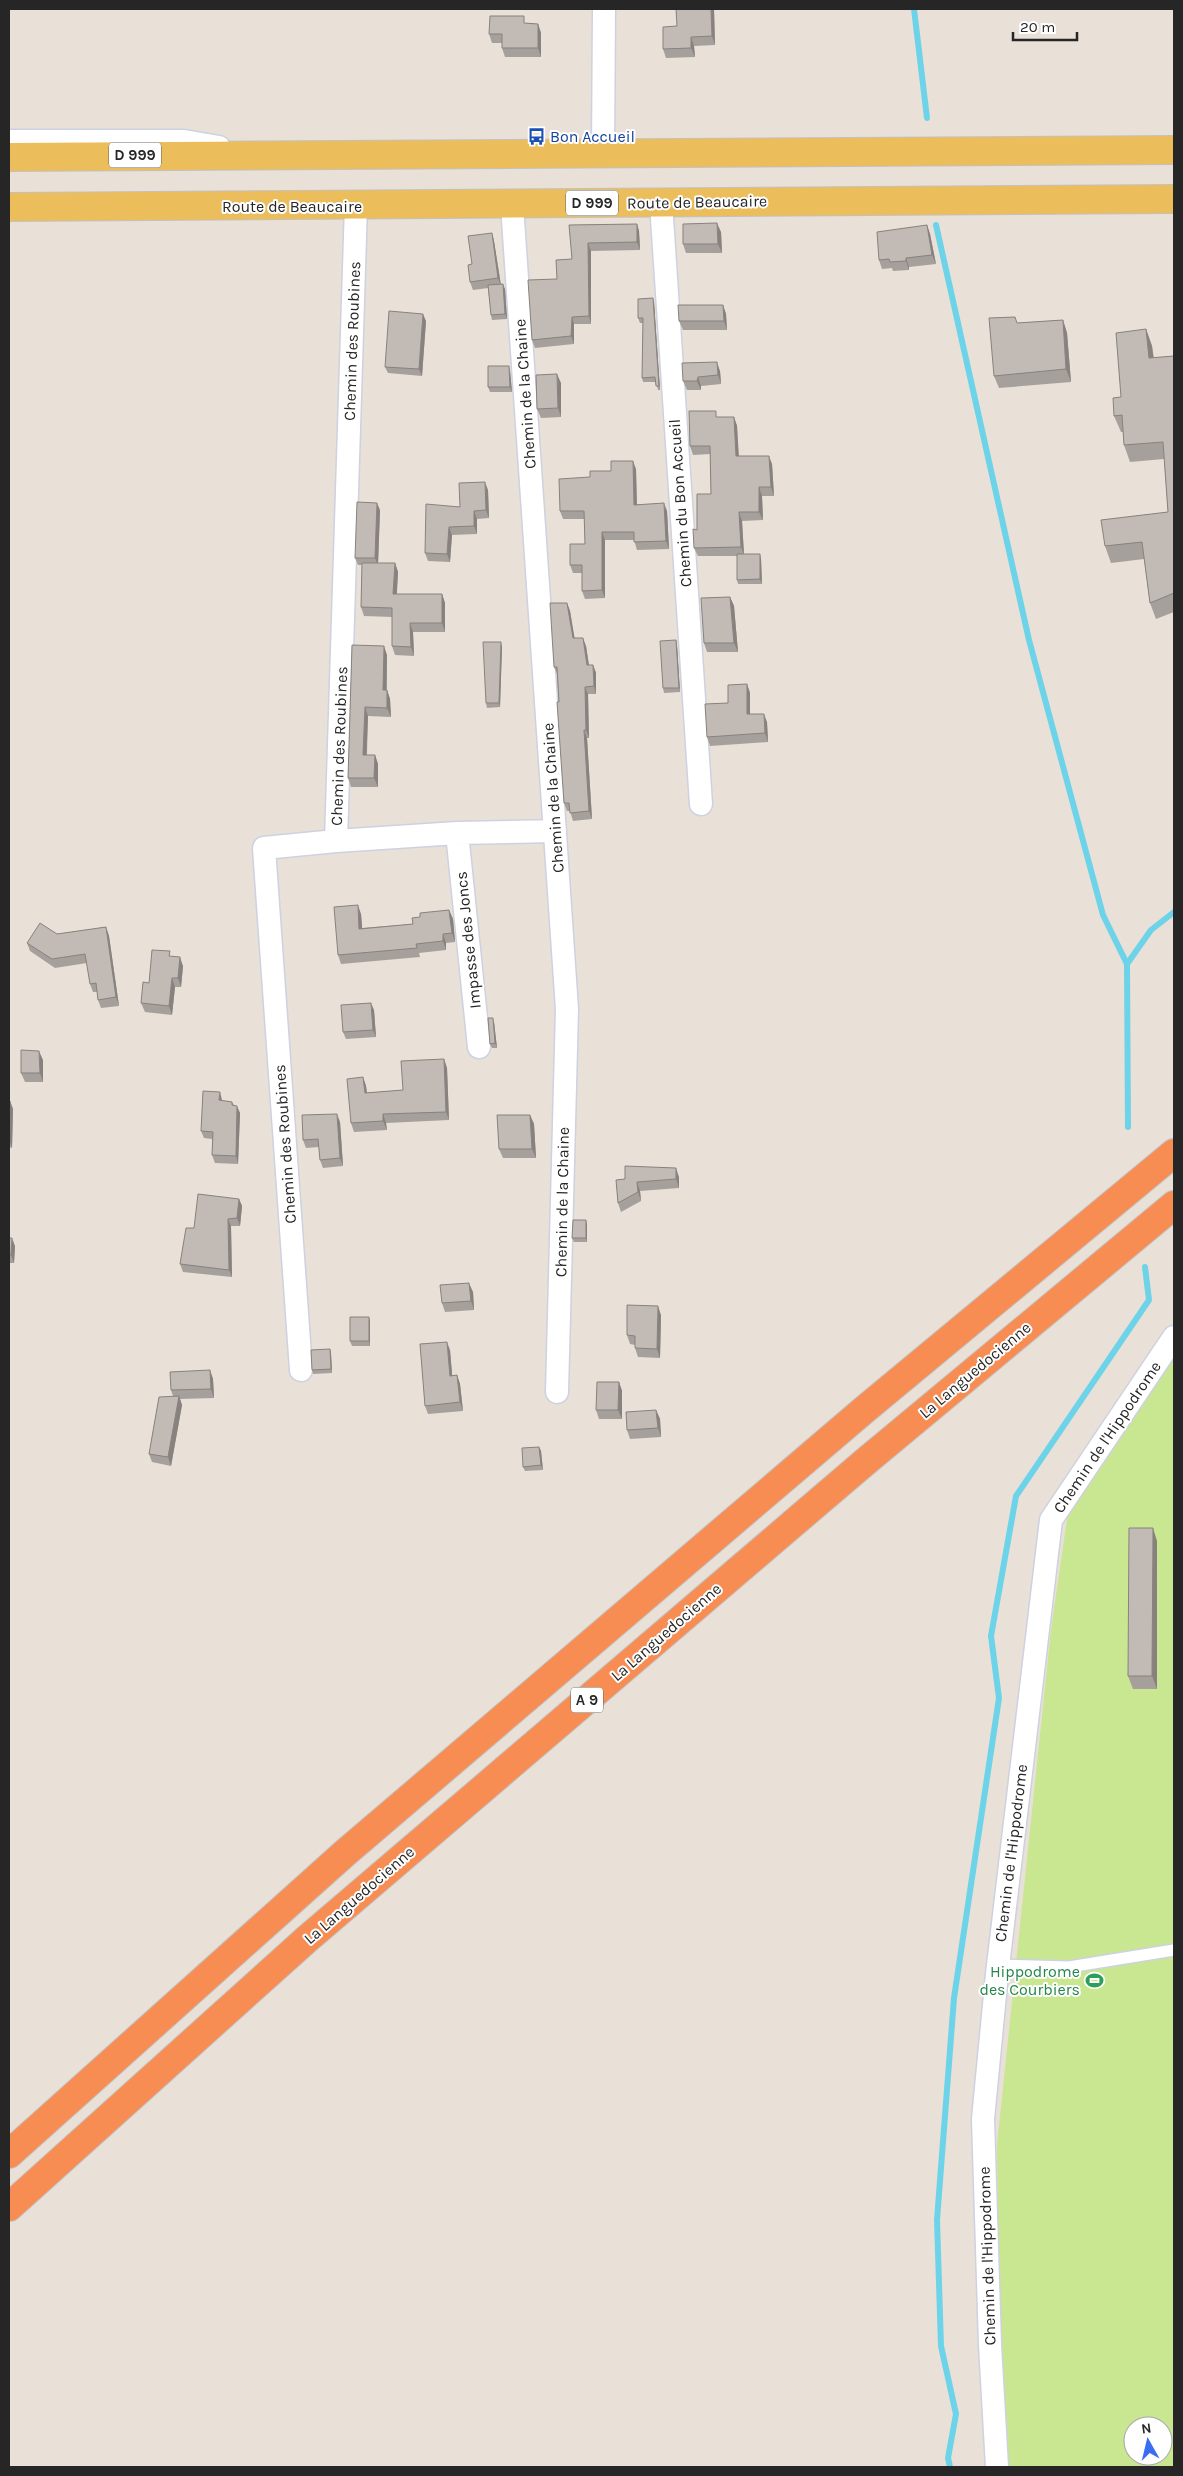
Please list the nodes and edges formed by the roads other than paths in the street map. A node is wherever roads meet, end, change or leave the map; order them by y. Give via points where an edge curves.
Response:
1 (604, 9) edge
2 (9, 141) edge
3 (1174, 150) edge
4 (603, 152) junction
5 (262, 154) junction
6 (9, 156) edge
7 (1174, 200) edge
8 (661, 203) junction
9 (512, 204) junction
10 (356, 205) junction
11 (9, 207) edge
12 (701, 804) dead end
13 (555, 831) junction
14 (457, 833) junction
15 (336, 841) junction
16 (478, 1047) dead end
17 (1174, 1153) edge
18 (1174, 1204) edge
19 (1174, 1337) edge
20 (301, 1370) dead end
21 (557, 1392) dead end
22 (1174, 1950) edge
23 (998, 1965) junction
24 (9, 2154) edge
25 (9, 2207) edge
26 (997, 2467) edge

1 - 4 street
2 - 5 street via 184,141
3 - 4 main road, D 999
4 - 5 main road, D 999
5 - 6 main road, D 999
7 - 8 main road, Route de Beaucaire / D 999
8 - 9 main road, Route de Beaucaire / D 999
8 - 12 street, Chemin du Bon Accueil
9 - 10 main road, Route de Beaucaire / D 999
9 - 13 street, Chemin de la Chaine
10 - 11 main road, Route de Beaucaire / D 999
10 - 15 street, Chemin des Roubines
13 - 14 street
13 - 21 street, Chemin de la Chaine via 567,1009
14 - 15 street
14 - 16 street, Impasse des Joncs
15 - 20 street, Chemin des Roubines via 264,848
17 - 24 highway, A 9 via 872,1404 352,1847
18 - 25 highway, La Languedocienne / A 9 via 865,1462 307,1939
19 - 23 street, Chemin de l'Hippodrome via 1051,1520
22 - 23 lane via 1069,1967
23 - 26 street, Chemin de l'Hippodrome via 983,2119

